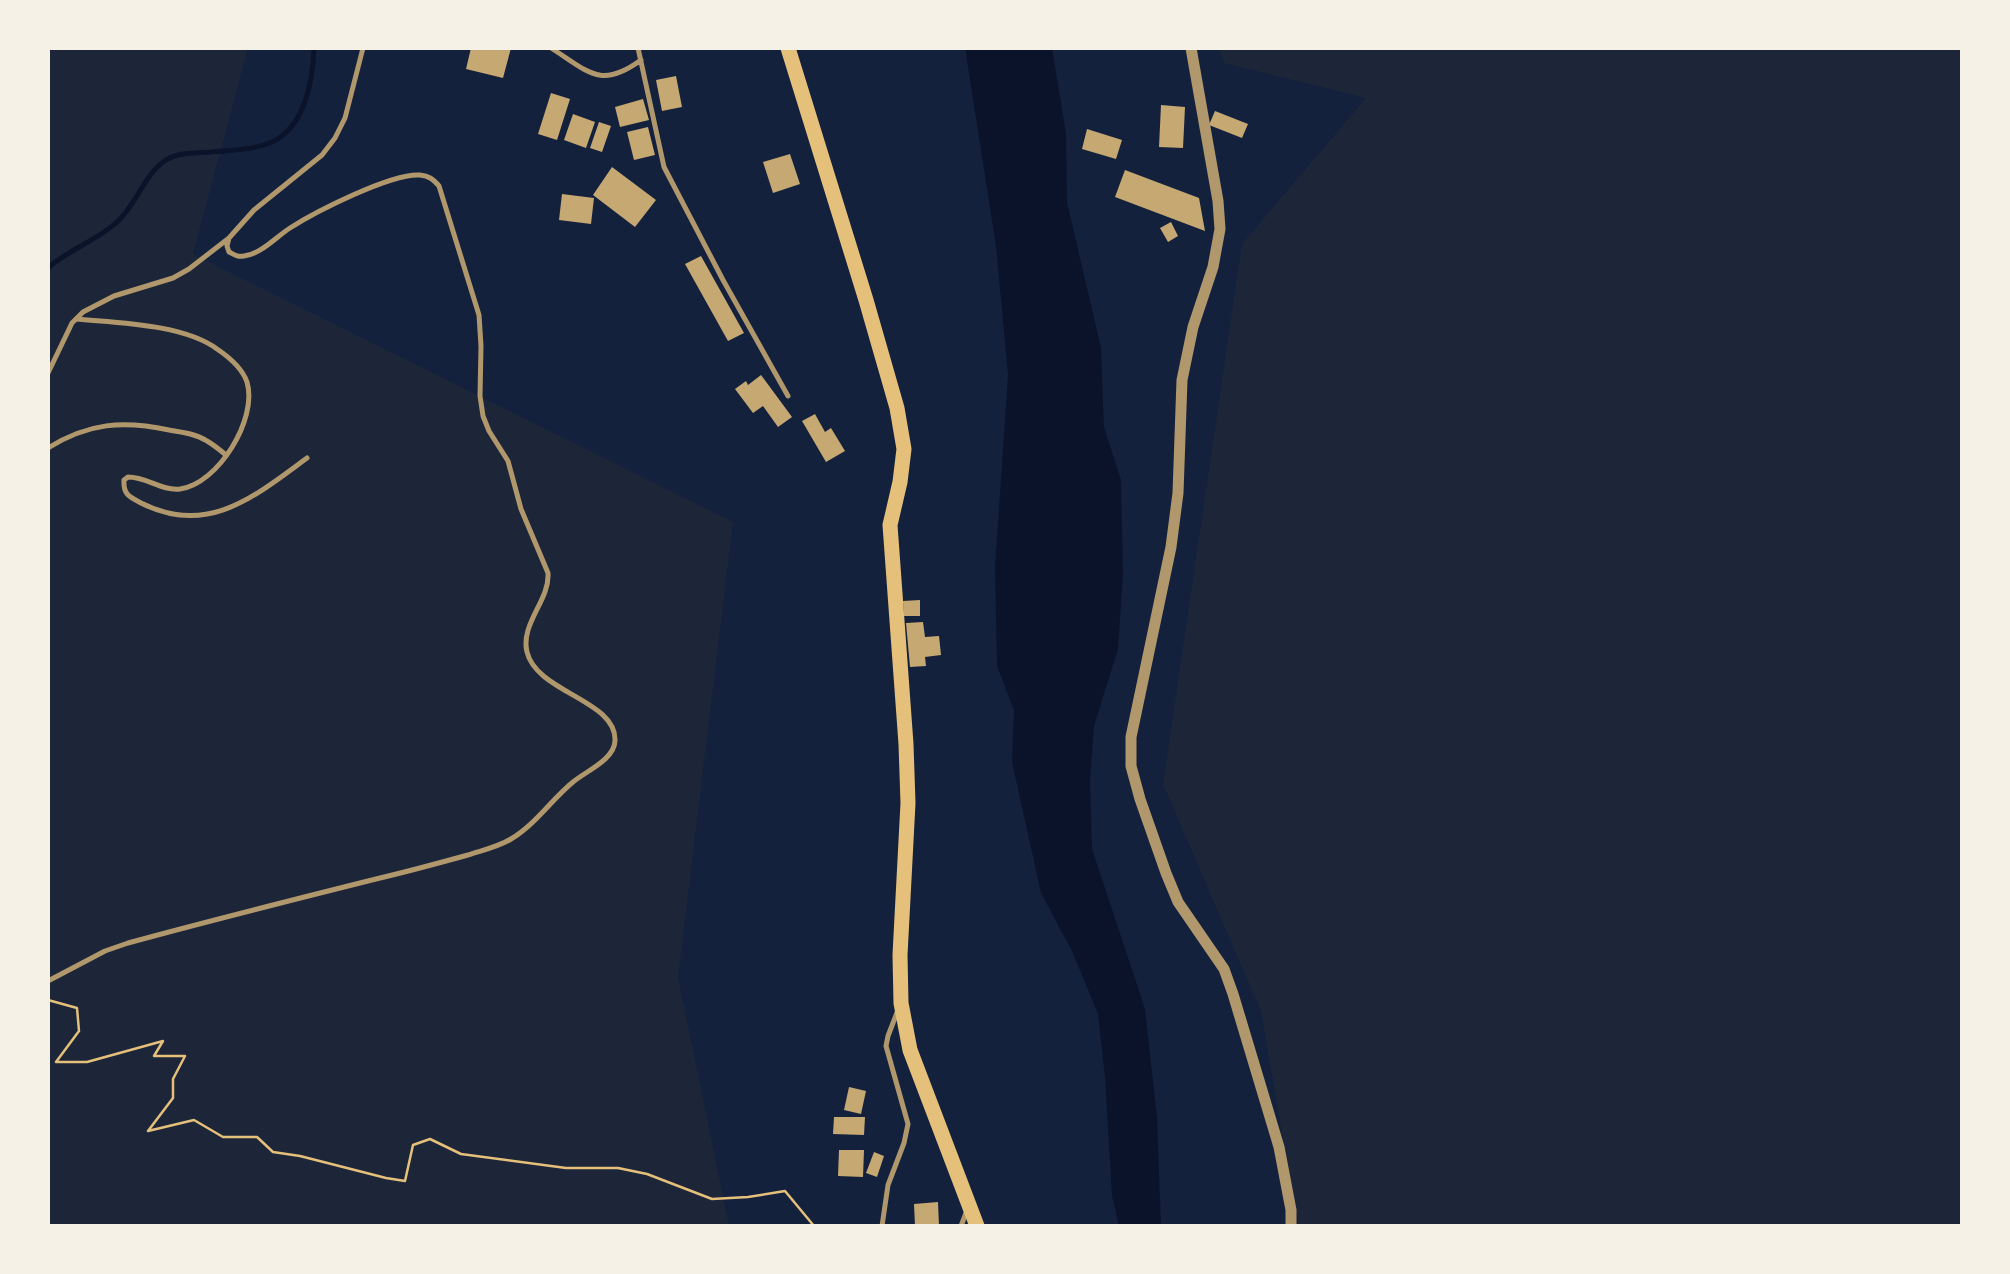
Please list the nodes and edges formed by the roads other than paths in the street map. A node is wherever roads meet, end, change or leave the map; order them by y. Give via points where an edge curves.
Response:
1 (363, 48) edge
2 (552, 48) edge
3 (638, 48) edge
4 (788, 48) edge
5 (1190, 48) edge
6 (641, 59) junction
7 (229, 238) junction
8 (76, 319) junction
9 (48, 373) edge
10 (788, 396) dead end
11 (48, 448) edge
12 (226, 455) junction
13 (307, 458) dead end
14 (48, 981) edge
15 (901, 1003) junction
16 (968, 1205) junction
17 (882, 1226) edge
18 (960, 1226) edge
19 (977, 1226) edge
20 (1291, 1226) edge

1 - 7 lane via 336,138
2 - 6 lane via 601,76 624,72
3 - 6 lane
4 - 15 main road via 904,448 890,526 908,803
5 - 20 street via 1220,229 1182,380 1178,493 1132,766 1178,902 1224,969 1233,994 1279,1147
6 - 10 lane via 664,167
7 - 8 lane via 190,269 114,296
7 - 14 lane via 229,252 246,256 323,209 399,177 423,175 439,186 479,315 483,416 508,461 548,573 526,651 550,681 605,717 615,743 606,758 497,846 128,943
8 - 9 lane
8 - 12 lane via 190,336 238,366 248,384 248,408
11 - 12 lane via 82,430 146,425 206,440
12 - 13 lane via 199,484 169,489 128,477 123,488 150,507 201,516 250,499
15 - 16 main road via 910,1050
15 - 17 lane via 886,1046 907,1133
16 - 18 lane
16 - 19 main road

